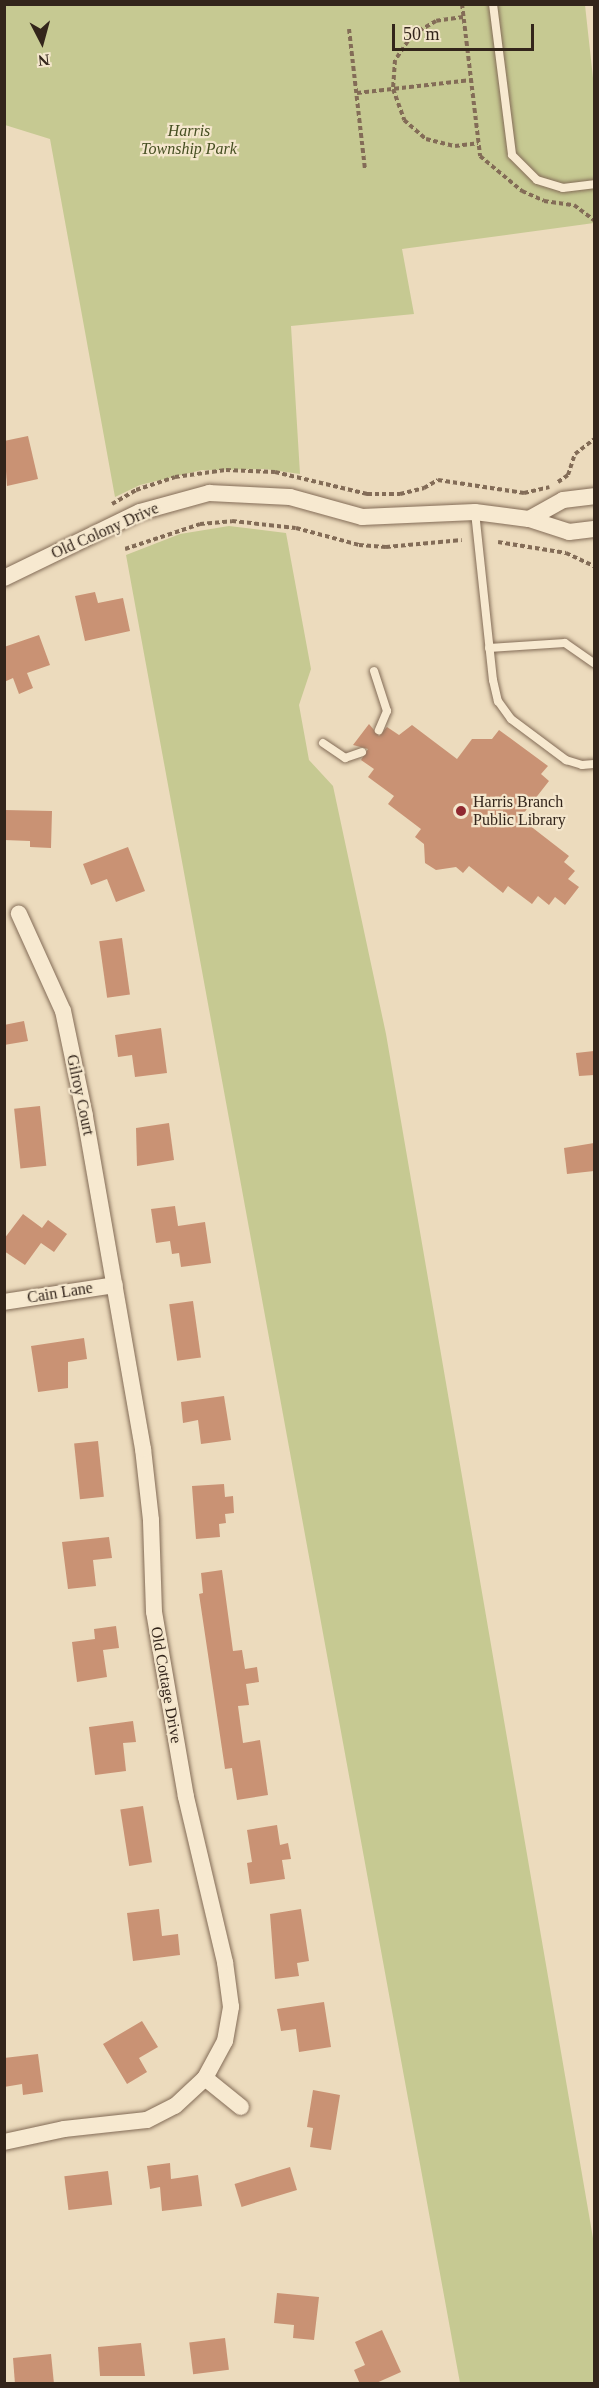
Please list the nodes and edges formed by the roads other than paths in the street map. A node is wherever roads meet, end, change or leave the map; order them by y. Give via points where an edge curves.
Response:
1 (493, 4) edge
2 (594, 184) edge
3 (594, 496) edge
4 (475, 512) junction
5 (529, 519) junction
6 (594, 529) edge
7 (4, 578) edge
8 (489, 648) junction
9 (594, 663) edge
10 (374, 671) dead end
11 (379, 730) dead end
12 (323, 743) dead end
13 (362, 752) dead end
14 (594, 764) edge
15 (19, 914) dead end
16 (115, 1285) junction
17 (4, 1302) edge
18 (206, 2078) junction
19 (241, 2107) dead end
20 (4, 2142) edge

1 - 2 lane via 512,155 537,180 563,188
3 - 5 street via 563,500
4 - 5 street, Old Colony Drive
4 - 7 street, Old Colony Drive via 362,517 291,497 209,493 140,512
4 - 8 lane
5 - 6 street, Old Colony Drive via 569,532
8 - 9 lane via 555,641 572,646
8 - 14 lane via 495,692 511,719 566,760
10 - 11 lane via 387,711
12 - 13 lane via 345,758
15 - 16 street, Gilroy Court via 63,1011
16 - 17 street, Cain Lane
16 - 18 street, Old Cottage Drive via 143,1449 151,1520 154,1612 186,1797 225,1962 231,2007 225,2041
18 - 19 street
18 - 20 street, Old Cottage Drive via 175,2106 147,2120 64,2129

